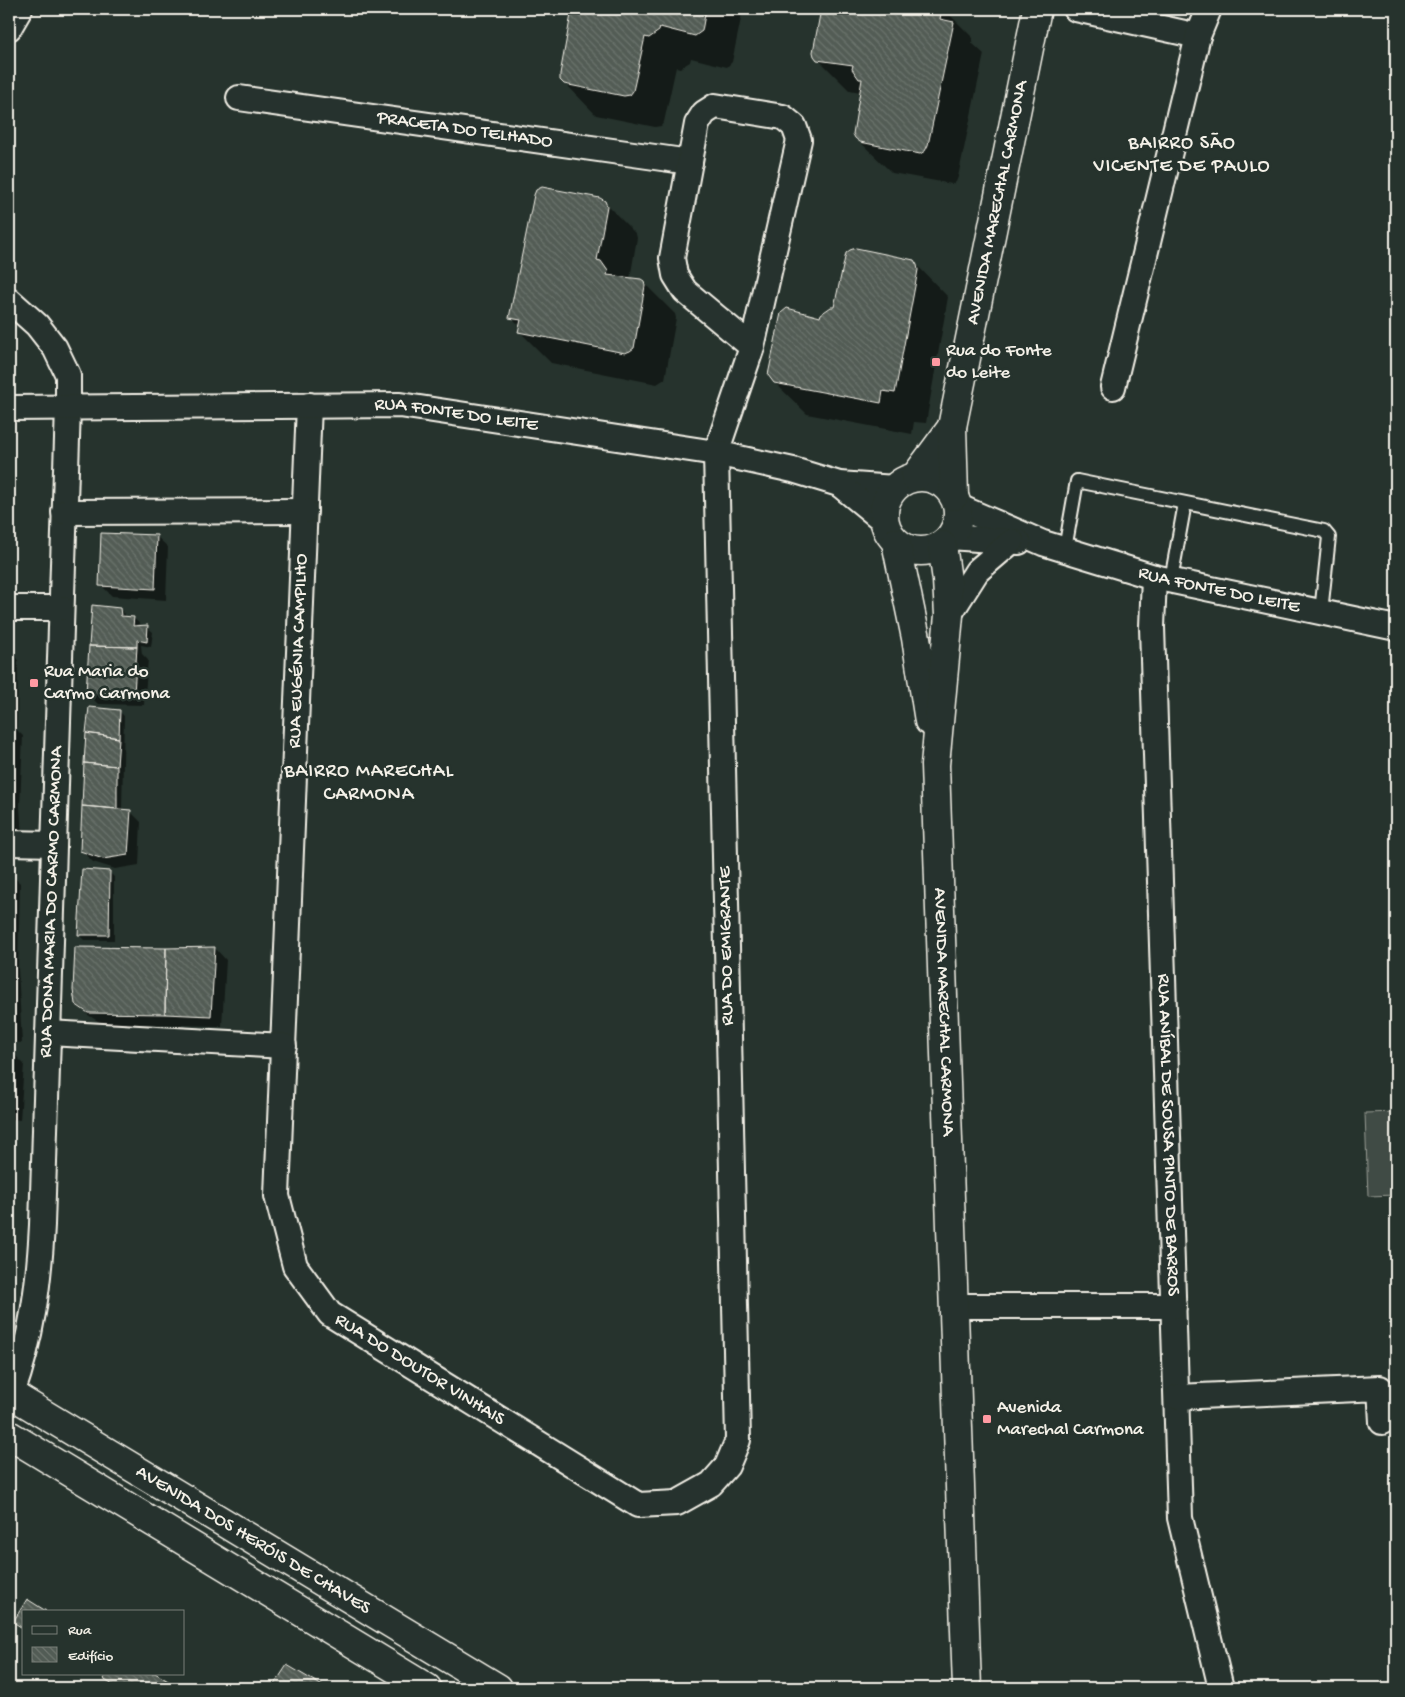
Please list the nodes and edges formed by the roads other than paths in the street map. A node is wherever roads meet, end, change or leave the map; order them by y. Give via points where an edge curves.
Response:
1 (20, 9) edge
2 (1037, 9) edge
3 (1076, 9) edge
4 (1209, 9) edge
5 (9, 28) edge
6 (1198, 36) junction
7 (238, 98) dead end
8 (690, 162) junction
9 (9, 300) edge
10 (752, 347) junction
11 (1113, 387) dead end
12 (309, 405) junction
13 (68, 407) junction
14 (9, 408) edge
15 (952, 427) junction
16 (716, 452) junction
17 (905, 482) junction
18 (839, 484) junction
19 (955, 501) junction
20 (1184, 503) junction
21 (305, 511) junction
22 (64, 512) junction
23 (890, 532) junction
24 (946, 541) junction
25 (1012, 541) junction
26 (1054, 546) junction
27 (1163, 578) junction
28 (9, 608) edge
29 (61, 608) junction
30 (1321, 612) junction
31 (949, 615) junction
32 (1396, 628) edge
33 (935, 765) junction
34 (9, 843) edge
35 (54, 844) junction
36 (48, 1032) junction
37 (284, 1046) junction
38 (954, 1306) junction
39 (1174, 1306) junction
40 (10, 1397) edge
41 (1177, 1397) junction
42 (1382, 1422) dead end
43 (9, 1435) edge
44 (738, 1440) joint
45 (427, 1688) edge
46 (498, 1688) edge
47 (967, 1688) edge
48 (1221, 1688) edge

1 - 5 street
2 - 15 street, AVENIDA MARECHAL CARMONA
3 - 6 street
4 - 6 street
6 - 11 street
7 - 8 street, PRACETA DO TELHADO
8 - 10 street via 672,258 675,275 685,292
8 - 10 street via 697,124 704,113 715,106 783,117 794,126 799,140
9 - 13 street, RUA DONA MARIA DO CARMO CARMONA via 37,325 55,348 68,375
10 - 16 street
12 - 13 street, RUA FONTE DO LEITE
12 - 16 street, RUA FONTE DO LEITE via 400,405
12 - 21 street, RUA EUGÉNIA CAMPILHO
13 - 14 street, RUA FONTE DO LEITE
13 - 22 street, RUA DONA MARIA DO CARMO CARMONA
15 - 17 street
15 - 19 street
16 - 18 street, RUA FONTE DO LEITE
16 - 44 street, RUA DO EMIGRANTE
17 - 18 street
17 - 19 street via 926,477 937,480 947,487
17 - 23 street via 888,498 884,509
18 - 23 street
19 - 24 street via 956,528
19 - 26 street
20 - 26 lane via 1077,481
20 - 27 lane
20 - 30 lane via 1324,531 1329,537
21 - 22 street
21 - 37 street, RUA EUGÉNIA CAMPILHO
22 - 29 street, RUA DONA MARIA DO CARMO CARMONA
23 - 24 street via 907,549 919,552 931,550
23 - 33 street via 916,638
24 - 25 street
24 - 31 street, AVENIDA MARECHAL CARMONA
25 - 26 street
25 - 31 street via 976,571
26 - 27 street, RUA FONTE DO LEITE
27 - 30 street, RUA FONTE DO LEITE
27 - 39 street, RUA ANÍBAL DE SOUSA PINTO DE BARROS via 1152,627
28 - 29 street
29 - 35 street, RUA DONA MARIA DO CARMO CARMONA
30 - 32 street, RUA FONTE DO LEITE
31 - 33 street, AVENIDA MARECHAL CARMONA
33 - 38 street, AVENIDA MARECHAL CARMONA
34 - 35 street
35 - 36 street, RUA DONA MARIA DO CARMO CARMONA
36 - 37 street
36 - 40 street, RUA DONA MARIA DO CARMO CARMONA via 38,1287 21,1370
37 - 44 street, RUA DO DOUTOR VINHAIS via 277,1196 295,1266 330,1314 638,1505 677,1503 711,1484 727,1466
38 - 39 street
38 - 47 street, AVENIDA MARECHAL CARMONA
39 - 41 street, RUA ANÍBAL DE SOUSA PINTO DE BARROS
40 - 46 street, AVENIDA DOS HERÓIS DE CHAVES
41 - 42 street via 1380,1388
41 - 48 street, RUA ANÍBAL DE SOUSA PINTO DE BARROS via 1180,1518
43 - 45 street, AVENIDA DOS HERÓIS DE CHAVES

